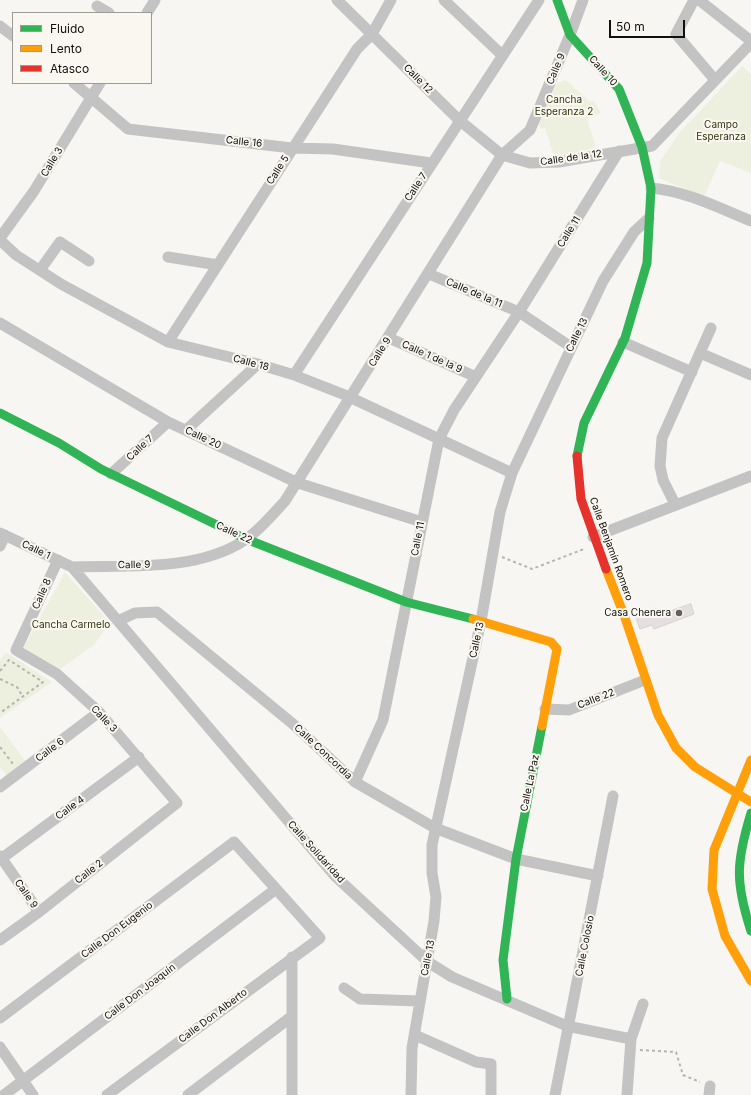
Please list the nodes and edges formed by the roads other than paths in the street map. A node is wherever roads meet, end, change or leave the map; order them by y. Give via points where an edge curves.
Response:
1 (155, 0) edge
2 (337, 0) edge
3 (391, 0) edge
4 (444, 0) edge
5 (539, 0) edge
6 (557, 0) edge
7 (584, 0) edge
8 (694, 0) edge
9 (699, 0) edge
10 (97, 6) dead end
11 (108, 12) edge
12 (148, 12) edge
13 (0, 26) edge
14 (372, 34) junction
15 (12, 35) edge
16 (570, 35) junction
17 (751, 42) edge
18 (502, 55) junction
19 (715, 80) junction
20 (75, 84) edge
21 (99, 84) edge
22 (91, 96) junction
23 (459, 120) junction
24 (642, 147) junction
25 (292, 148) junction
26 (619, 151) junction
27 (502, 155) junction
28 (431, 163) junction
29 (650, 188) junction
30 (649, 218) junction
31 (751, 221) edge
32 (0, 239) edge
33 (168, 257) dead end
34 (89, 261) dead end
35 (218, 265) junction
36 (40, 270) junction
37 (429, 274) junction
38 (519, 312) junction
39 (0, 322) edge
40 (711, 328) dead end
41 (389, 338) junction
42 (168, 342) junction
43 (623, 342) junction
44 (571, 347) junction
45 (700, 353) junction
46 (258, 364) junction
47 (692, 372) junction
48 (294, 375) junction
49 (751, 375) edge
50 (476, 377) junction
51 (351, 397) junction
52 (0, 413) edge
53 (168, 422) junction
54 (186, 430) junction
55 (439, 439) junction
56 (512, 473) junction
57 (111, 474) junction
58 (751, 476) edge
59 (298, 482) junction
60 (675, 504) junction
61 (422, 522) junction
62 (2, 534) edge
63 (246, 539) junction
64 (594, 541) junction
65 (0, 546) edge
66 (58, 560) junction
67 (72, 567) junction
68 (406, 602) junction
69 (482, 621) junction
70 (118, 622) junction
71 (16, 650) joint
72 (645, 680) junction
73 (545, 709) junction
74 (99, 712) junction
75 (139, 757) junction
76 (751, 760) edge
77 (355, 782) junction
78 (0, 788) edge
79 (736, 794) junction
80 (613, 796) dead end
81 (751, 802) edge
82 (177, 803) joint
83 (751, 813) edge
84 (435, 828) junction
85 (1, 857) edge
86 (516, 859) junction
87 (598, 876) junction
88 (276, 889) junction
89 (747, 906) edge
90 (39, 912) junction
91 (751, 931) edge
92 (0, 940) edge
93 (292, 957) junction
94 (428, 962) junction
95 (751, 981) edge
96 (344, 988) dead end
97 (507, 999) junction
98 (419, 1001) junction
99 (643, 1004) dead end
100 (291, 1017) junction
101 (0, 1018) edge
102 (567, 1026) junction
103 (415, 1035) junction
104 (631, 1044) junction
105 (0, 1047) edge
106 (24, 1080) junction
107 (291, 1094) edge
108 (4, 1095) edge
109 (33, 1095) edge
110 (107, 1095) edge
111 (188, 1095) edge
112 (411, 1095) edge
113 (491, 1095) edge
114 (555, 1095) edge
115 (627, 1095) edge

1 - 12 street
2 - 14 street, Calle 12
3 - 14 street, Calle 5
4 - 18 street
5 - 18 street, Calle 7
6 - 16 street, Calle 10
7 - 16 street, Calle 9
8 - 19 street via 676,34
9 - 17 street
10 - 11 street
13 - 15 street
14 - 23 street, Calle 12
14 - 25 street, Calle 5 via 357,49
16 - 24 street, Calle 10 via 619,89
16 - 27 street, Calle 9 via 530,130
17 - 19 street
18 - 23 street, Calle 7
19 - 24 street via 652,146
20 - 22 street, Calle 16
21 - 22 street, Calle 3
22 - 25 street, Calle 16 via 128,129
22 - 32 street, Calle 3 via 34,191
23 - 27 street, Calle 12
23 - 28 street, Calle 7
24 - 26 street, Calle de la 12
24 - 29 street, Calle Benjamín Romero
25 - 28 street, Calle 16 via 333,149
25 - 35 street, Calle 5
26 - 27 street, Calle de la 12 via 530,163
26 - 38 street, Calle 11
27 - 37 street, Calle 9
28 - 48 street, Calle 7
29 - 30 street, Calle Benjamín Romero
29 - 31 street via 665,189 688,196
30 - 43 street, Calle Benjamín Romero via 646,263
30 - 44 street, Calle 13 via 634,232 603,281
32 - 36 street, Calle 18 via 16,255
33 - 35 street
34 - 36 street via 60,242
35 - 42 street, Calle 5
36 - 42 street, Calle 18
37 - 38 street, Calle de la 11
37 - 41 street, Calle 9
38 - 44 street
38 - 50 street, Calle 11
39 - 53 street, Calle 20
40 - 45 street
41 - 50 street, Calle 1 de la 9
41 - 51 street, Calle 9
42 - 46 street, Calle 18
43 - 47 street
43 - 64 street, Calle Benjamín Romero via 584,423 577,453 581,498
44 - 56 street, Calle 13
45 - 47 street
45 - 49 street
46 - 48 street, Calle 18
46 - 54 street
47 - 60 street via 662,438 660,451 663,480
48 - 51 street, Calle 18
50 - 55 street, Calle 11
51 - 55 street, Calle 18
51 - 59 street, Calle 9
52 - 57 street, Calle 22 via 59,443
53 - 54 street, Calle 20
53 - 57 street, Calle 7
54 - 59 street, Calle 20
55 - 56 street, Calle 18
55 - 61 street, Calle 11
56 - 69 street, Calle 13 via 500,512
57 - 63 street, Calle 22
58 - 60 street
59 - 61 street, Calle 20
59 - 63 street, Calle 9 via 285,501
60 - 64 street
61 - 68 street, Calle 11
62 - 65 street
62 - 66 street, Calle 1
63 - 67 street, Calle 9 via 223,551 175,564
63 - 68 street, Calle 22
64 - 72 street, Calle Benjamín Romero via 624,615
66 - 67 street, Calle 1
66 - 71 street, Calle 8
67 - 70 street, Calle Solidaridad
68 - 69 street, Calle 22
68 - 77 street, Calle 11 via 383,720
69 - 73 street, Calle La Paz via 552,642 557,649
69 - 84 street, Calle 13
70 - 77 street, Calle Concordia via 135,613 157,612 293,724
70 - 94 street, Calle Solidaridad via 335,876
71 - 74 street, Calle 3 via 57,674
72 - 73 street, Calle 22 via 568,710
72 - 79 street, Calle Benjamín Romero via 658,715 676,748 695,767
73 - 86 street, Calle La Paz
74 - 75 street, Calle 3
74 - 78 street, Calle 6
75 - 82 street, Calle 3
75 - 85 street, Calle 4
76 - 79 street
77 - 84 street, Calle Concordia
79 - 81 street, Calle Benjamín Romero
79 - 95 street via 714,850 712,889 725,936
80 - 87 street, Calle Colosio
82 - 90 street, Calle 2
83 - 89 street via 742,843 738,876
84 - 86 street, Calle Concordia
84 - 94 street, Calle 13 via 432,873 436,897
85 - 90 street, Calle 9
86 - 87 street, Calle Concordia
86 - 97 street, Calle La Paz via 503,960
87 - 102 street, Calle Colosio via 580,975
88 - 93 street, Calle Don Alberto via 320,938
88 - 101 street, Calle Don Eugenio via 234,842
88 - 106 street, Calle Don Joaquín
89 - 91 street
90 - 92 street, Calle 2
93 - 100 street
93 - 110 street, Calle Don Alberto
94 - 97 street, Calle Solidaridad via 452,977
94 - 98 street, Calle 13
96 - 98 street via 360,999
97 - 102 street, Calle Solidaridad
98 - 103 street, Calle 13
99 - 104 street
100 - 107 street
100 - 111 street
102 - 104 street, Calle Solidaridad
102 - 114 street, Calle Colosio
103 - 112 street, Calle 13 via 412,1048
103 - 113 street via 476,1062 491,1064
104 - 115 street
105 - 106 street
106 - 108 street, Calle Don Joaquín
106 - 109 street

